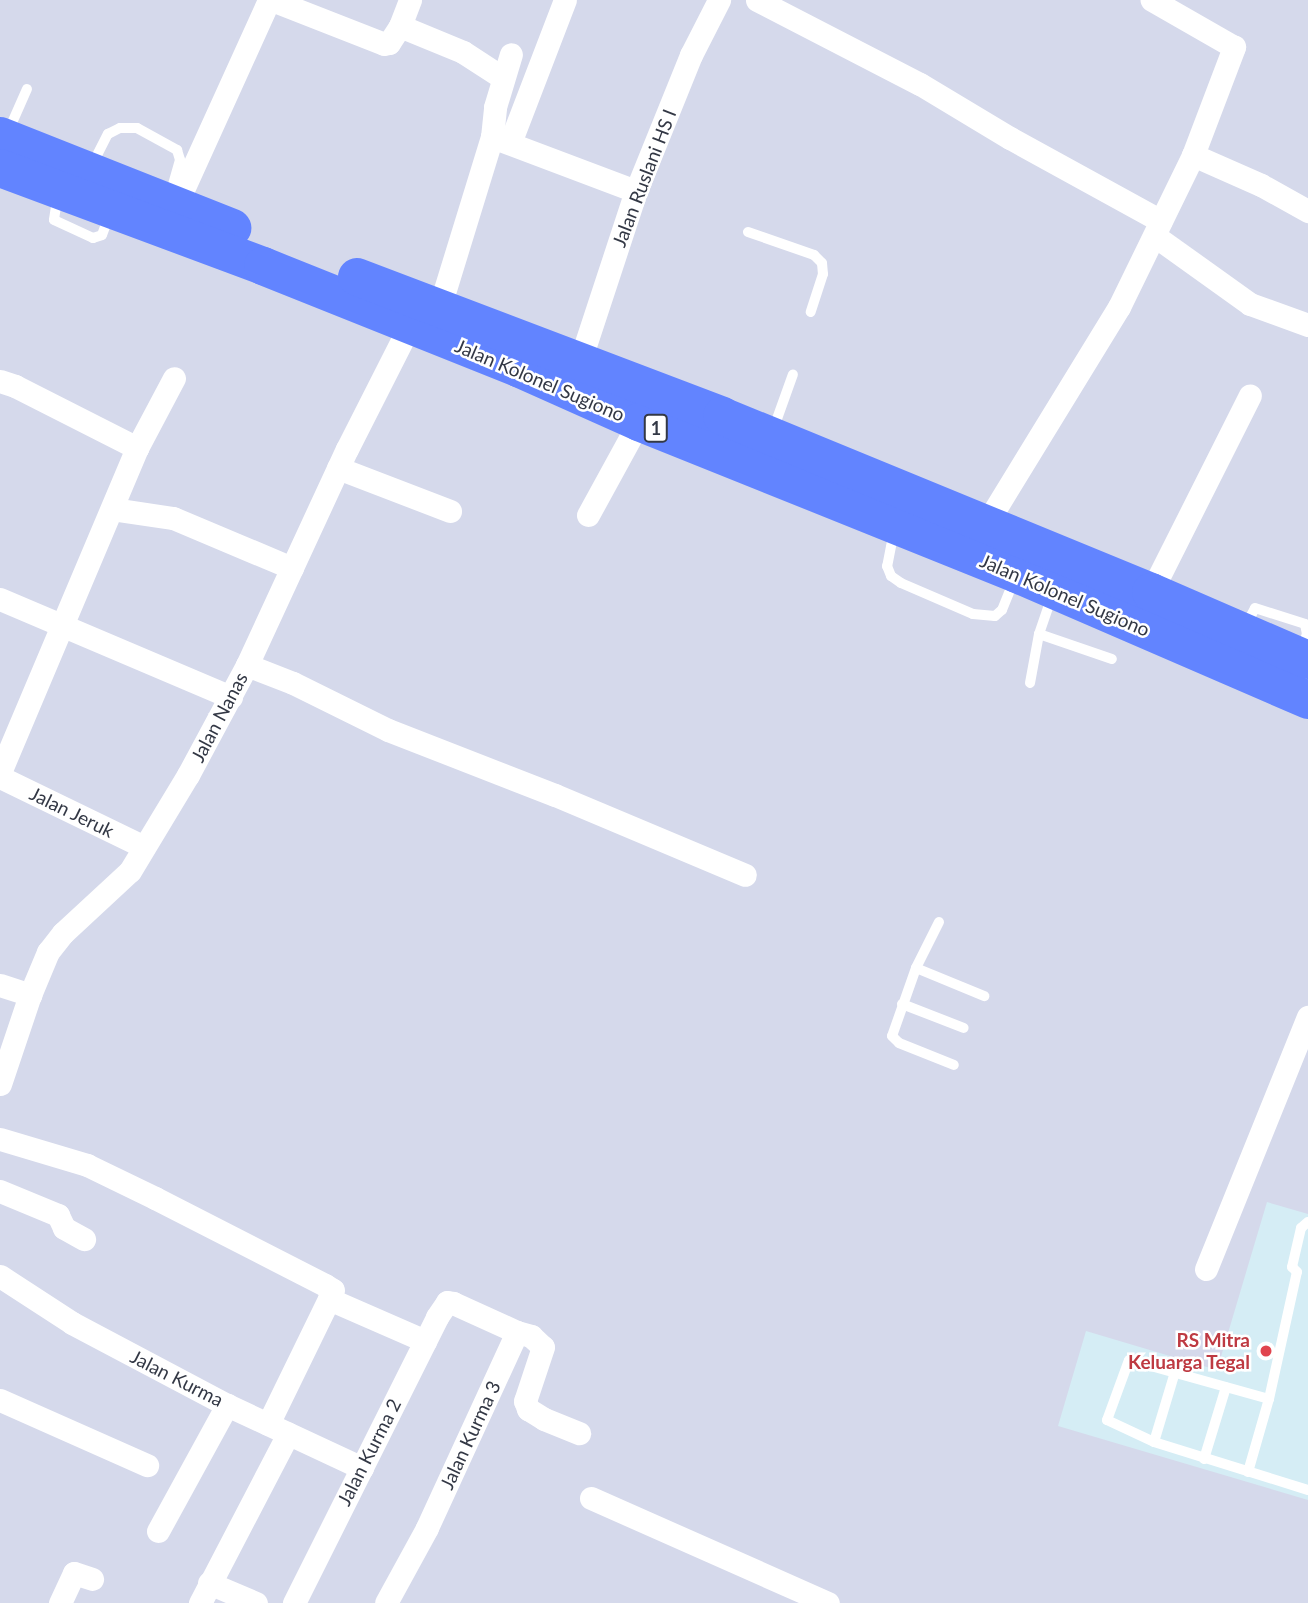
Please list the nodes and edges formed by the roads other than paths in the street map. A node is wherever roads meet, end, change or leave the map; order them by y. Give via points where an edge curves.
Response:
1 (270, 0) edge
2 (410, 0) edge
3 (565, 0) edge
4 (719, 0) edge
5 (757, 0) edge
6 (1152, 0) edge
7 (400, 26) junction
8 (511, 54) dead end
9 (503, 78) junction
10 (27, 89) dead end
11 (501, 140) junction
12 (2, 147) edge
13 (1193, 155) junction
14 (74, 181) junction
15 (636, 191) junction
16 (171, 202) junction
17 (1308, 211) edge
18 (1158, 229) junction
19 (748, 232) dead end
20 (810, 312) dead end
21 (424, 318) junction
22 (1308, 325) edge
23 (580, 362) junction
24 (793, 374) dead end
25 (174, 378) dead end
26 (0, 381) edge
27 (1250, 395) dead end
28 (639, 422) junction
29 (771, 436) junction
30 (137, 448) junction
31 (338, 468) junction
32 (113, 509) junction
33 (450, 511) dead end
34 (588, 515) dead end
35 (897, 524) junction
36 (986, 524) junction
37 (292, 568) junction
38 (1017, 574) junction
39 (1061, 574) junction
40 (1151, 592) junction
41 (0, 598) edge
42 (64, 624) junction
43 (1039, 634) junction
44 (1280, 642) edge
45 (1112, 659) dead end
46 (247, 665) junction
47 (1030, 683) dead end
48 (231, 696) junction
49 (1308, 700) edge
50 (0, 775) edge
51 (144, 846) junction
52 (745, 875) dead end
53 (939, 922) dead end
54 (916, 968) junction
55 (0, 985) edge
56 (30, 995) junction
57 (984, 996) dead end
58 (902, 1004) junction
59 (1308, 1017) edge
60 (964, 1028) dead end
61 (954, 1065) dead end
62 (0, 1084) edge
63 (0, 1139) edge
64 (0, 1191) edge
65 (1308, 1222) edge
66 (84, 1239) dead end
67 (1206, 1269) dead end
68 (1302, 1273) edge
69 (0, 1276) edge
70 (329, 1299) junction
71 (517, 1332) junction
72 (425, 1341) junction
73 (1175, 1373) junction
74 (1226, 1387) junction
75 (1269, 1399) junction
76 (0, 1400) edge
77 (228, 1405) junction
78 (268, 1423) junction
79 (579, 1433) dead end
80 (288, 1434) junction
81 (1154, 1442) junction
82 (1204, 1458) junction
83 (147, 1465) dead end
84 (362, 1468) junction
85 (1248, 1472) junction
86 (1308, 1490) edge
87 (591, 1498) dead end
88 (158, 1531) dead end
89 (92, 1579) dead end
90 (204, 1593) edge
91 (60, 1603) edge
92 (256, 1603) edge
93 (294, 1603) edge
94 (386, 1603) edge
95 (828, 1603) edge

1 - 7 street via 384,44
1 - 16 street
2 - 7 street
3 - 11 street
4 - 15 street, Jalan Ruslani HS I via 691,55
5 - 18 street via 876,59
6 - 13 street via 1234,47
7 - 9 street via 463,52
8 - 9 street
9 - 11 street via 492,120
10 - 12 lane
11 - 15 street
11 - 21 street, Jalan Nanas
12 - 14 highway, Jalan Kolonel Sugiono / 1
13 - 17 street
13 - 18 street
14 - 16 highway, Jalan Kolonel Sugiono / 1
14 - 16 lane via 108,134 137,128 155,135 180,155
14 - 21 highway, Jalan Kolonel Sugiono / 1 via 112,210 263,266
15 - 23 street, Jalan Ruslani HS I
16 - 21 highway, Jalan Kolonel Sugiono / 1
18 - 22 street via 1250,304
18 - 36 street via 1119,307
19 - 20 lane via 814,255 822,263 823,274
21 - 23 highway, Jalan Kolonel Sugiono / 1
21 - 28 highway, Jalan Kolonel Sugiono / 1 via 520,369
21 - 31 street, Jalan Nanas
23 - 29 highway, Jalan Kolonel Sugiono / 1
24 - 29 lane
25 - 30 street
26 - 30 street
27 - 40 street
28 - 34 street
28 - 35 highway, Jalan Kolonel Sugiono / 1
29 - 36 highway, Jalan Kolonel Sugiono / 1
30 - 32 street
31 - 33 street
31 - 37 street, Jalan Nanas
32 - 37 street via 173,518
32 - 42 street
35 - 38 highway, Jalan Kolonel Sugiono / 1
35 - 38 lane via 889,545 891,576 974,614 995,616 1002,610
36 - 39 highway, Jalan Kolonel Sugiono / 1
37 - 46 street, Jalan Nanas
38 - 39 highway, Jalan Kolonel Sugiono / 1
39 - 40 highway, Jalan Kolonel Sugiono / 1
39 - 43 lane
39 - 49 highway, Jalan Kolonel Sugiono / 1
40 - 44 highway, Jalan Kolonel Sugiono / 1
41 - 42 street
42 - 48 street
42 - 50 street
43 - 45 lane
43 - 47 lane
46 - 48 street, Jalan Nanas
46 - 52 street via 388,730
48 - 51 street, Jalan Nanas
50 - 51 street, Jalan Jeruk
51 - 56 street, Jalan Nanas via 116,887 52,947
53 - 54 lane
54 - 57 lane
54 - 58 lane
55 - 56 street
56 - 62 street, Jalan Nanas
58 - 60 lane
58 - 61 lane via 892,1036
59 - 67 street
63 - 70 street via 87,1165 155,1198 326,1285 333,1290
64 - 66 street via 58,1215 64,1228
65 - 68 lane via 1301,1228 1292,1267
68 - 75 lane
69 - 77 street, Jalan Kurma via 72,1323
70 - 72 street
70 - 78 street
71 - 72 street, Jalan Kurma 2 via 447,1302
71 - 79 street via 531,1336 543,1347 525,1401 528,1409
71 - 94 street, Jalan Kurma 3 via 427,1528
72 - 84 street, Jalan Kurma 2
73 - 74 lane
73 - 81 lane
73 - 81 lane via 1128,1361 1107,1420
74 - 75 lane
74 - 82 lane
75 - 85 lane
76 - 83 street
77 - 78 street, Jalan Kurma
77 - 88 street
78 - 80 street, Jalan Kurma
80 - 84 street, Jalan Kurma
80 - 90 street
81 - 82 lane
82 - 85 lane
84 - 93 street, Jalan Kurma 2
85 - 86 lane
87 - 95 street
89 - 91 street via 74,1573
90 - 92 street

